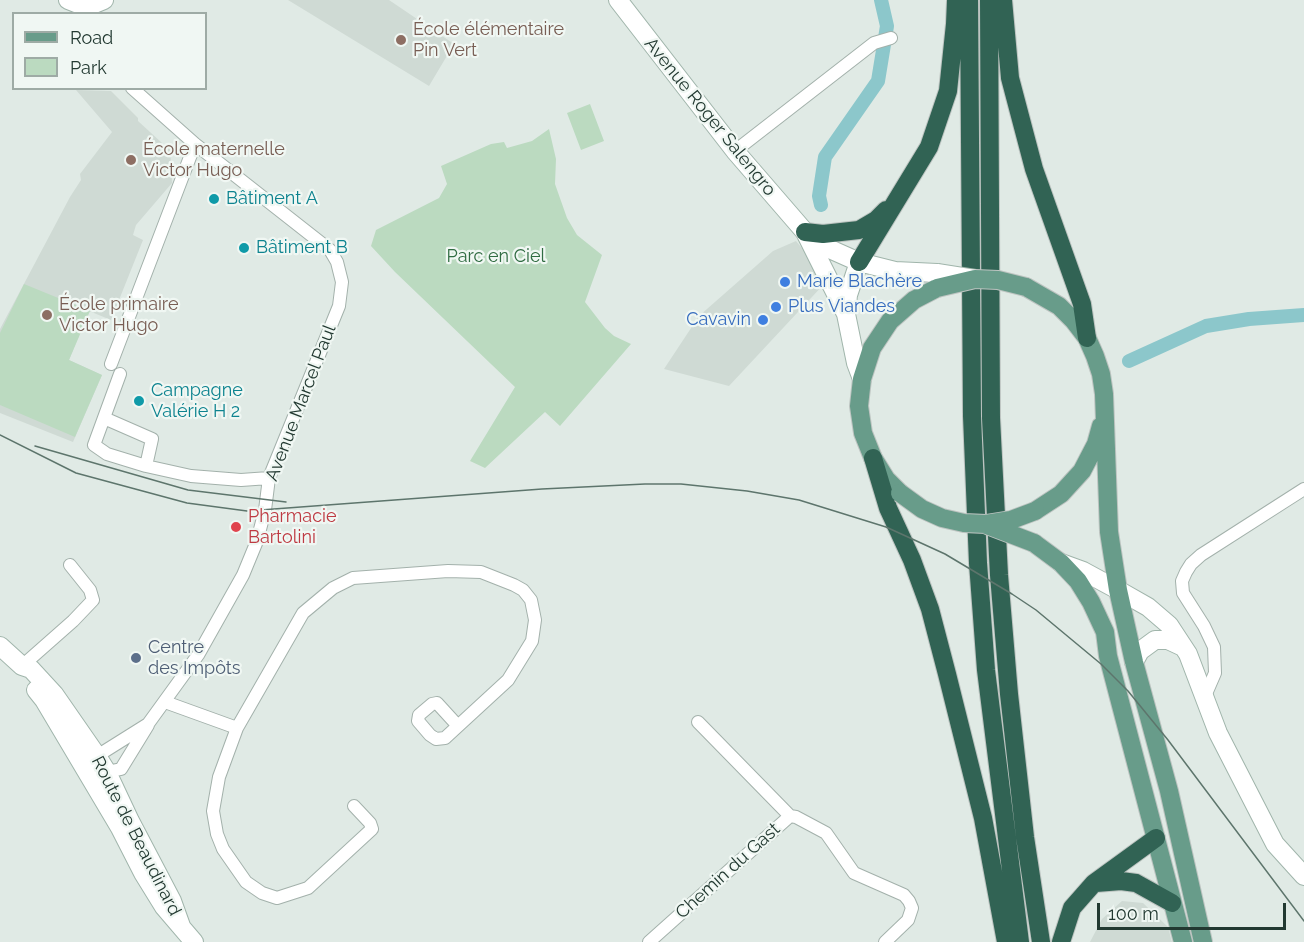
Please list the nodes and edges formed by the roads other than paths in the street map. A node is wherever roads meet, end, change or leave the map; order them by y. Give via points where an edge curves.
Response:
1 (68, 0) edge
2 (618, 0) edge
3 (956, 0) edge
4 (969, 0) edge
5 (989, 0) edge
6 (1003, 0) edge
7 (97, 6) edge
8 (886, 39) dead end
9 (134, 90) edge
10 (195, 144) junction
11 (735, 151) junction
12 (900, 196) junction
13 (805, 232) junction
14 (860, 262) junction
15 (937, 281) junction
16 (846, 314) junction
17 (1087, 338) junction
18 (111, 364) dead end
19 (120, 374) dead end
20 (862, 379) junction
21 (1103, 413) junction
22 (104, 418) junction
23 (873, 458) junction
24 (146, 466) junction
25 (269, 478) junction
26 (1304, 489) edge
27 (986, 524) junction
28 (1061, 563) junction
29 (70, 565) dead end
30 (1118, 590) junction
31 (0, 646) edge
32 (1183, 646) junction
33 (22, 666) junction
34 (1136, 672) junction
35 (1205, 696) junction
36 (165, 702) junction
37 (698, 722) dead end
38 (148, 724) junction
39 (458, 726) dead end
40 (237, 728) junction
41 (1155, 751) junction
42 (103, 770) junction
43 (354, 806) dead end
44 (790, 816) junction
45 (1156, 838) junction
46 (1300, 867) edge
47 (1094, 883) junction
48 (1172, 903) junction
49 (181, 926) junction
50 (194, 942) edge
51 (649, 942) edge
52 (885, 942) edge
53 (1006, 942) edge
54 (1020, 942) edge
55 (1041, 942) edge
56 (1061, 942) edge
57 (1183, 942) edge
58 (1203, 942) edge

1 - 7 street via 82,6
2 - 11 street, Avenue Roger Salengro
3 - 12 highway via 948,91 929,147
4 - 54 highway via 972,416 978,563 989,693
5 - 55 highway via 992,418 999,575 1025,837
6 - 17 highway via 1010,78 1034,169 1082,304
8 - 11 street via 874,43
9 - 10 street, Avenue Marcel Paul
10 - 18 street
10 - 25 street, Avenue Marcel Paul via 330,250 342,282 339,306
11 - 13 street, Avenue Roger Salengro
12 - 13 highway via 876,220 859,230
12 - 14 highway
13 - 14 street
13 - 16 street
14 - 15 street
14 - 16 street
15 - 17 main road, bridge via 999,280 1026,287 1059,306
15 - 20 main road via 890,321 872,348
16 - 20 street
17 - 21 main road via 1101,375
19 - 22 street
20 - 23 main road via 859,406 863,433
21 - 27 main road, bridge via 1096,444 1082,471 1061,494 1035,511
21 - 30 main road via 1109,532
22 - 24 street via 152,439
22 - 24 street via 94,445 107,454
23 - 27 main road, bridge via 886,479 922,509 942,518
23 - 53 highway via 888,508 930,609 983,818
24 - 25 street via 191,476
25 - 36 street, Avenue Marcel Paul via 257,541 243,574 205,644
26 - 35 street via 1201,555 1186,572 1183,593 1214,647 1215,673
27 - 28 main road, bridge via 1034,543
28 - 30 street
28 - 45 main road via 1078,581 1105,632
29 - 33 street via 93,600
30 - 32 street via 1169,625
30 - 34 main road
31 - 33 street, Route de Beaudinard
32 - 34 street via 1155,640 1140,651
32 - 35 street
33 - 42 street, Route de Beaudinard via 24,675
33 - 42 street, Route de Beaudinard via 31,669 54,693
34 - 41 main road
35 - 46 street via 1218,734 1275,844
36 - 38 street, Avenue Marcel Paul
36 - 40 street
37 - 44 street
38 - 42 street, Avenue Marcel Paul
38 - 42 street
39 - 40 street via 508,680 532,641 535,620 531,600 523,590 481,572 353,578 333,588 303,613
40 - 43 street via 219,777 213,812 223,849 246,882 262,893 277,898 308,888 372,828
41 - 45 main road via 1165,824
41 - 58 main road
42 - 49 street, Route de Beaudinard via 172,901
42 - 49 street, Route de Beaudinard via 159,898
44 - 51 street, Chemin du Gast
44 - 52 street, Chemin du Gast via 825,833 854,873 904,895 909,901 912,908 908,920
45 - 47 highway
45 - 48 main road
47 - 48 highway via 1136,883
47 - 56 highway via 1072,908
48 - 57 main road
49 - 50 street, Route de Beaudinard

